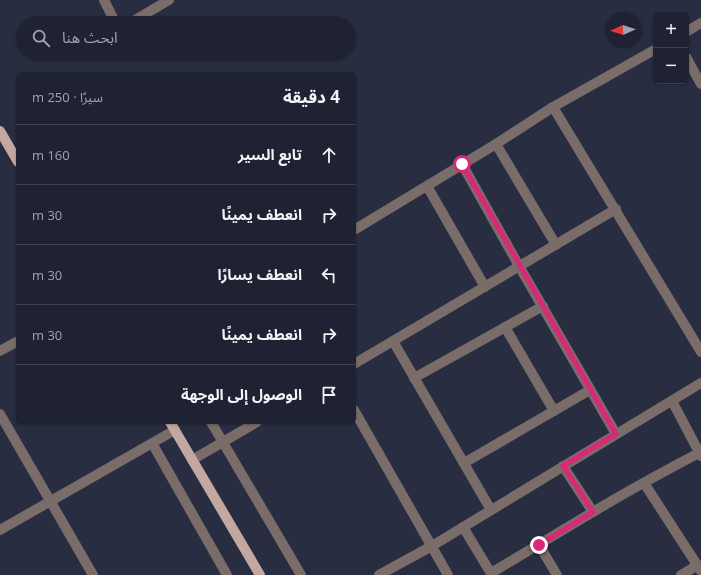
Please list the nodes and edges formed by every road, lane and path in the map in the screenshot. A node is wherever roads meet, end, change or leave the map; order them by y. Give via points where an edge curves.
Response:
1 (104, 0) edge
2 (169, 0) edge
3 (112, 16) edge
4 (142, 16) edge
5 (701, 23) edge
6 (689, 30) edge
7 (653, 51) edge
8 (689, 63) edge
9 (701, 84) edge
10 (553, 107) junction
11 (0, 131) edge
12 (496, 144) junction
13 (16, 159) edge
14 (462, 164) junction
15 (427, 186) junction
16 (616, 209) junction
17 (356, 229) edge
18 (556, 245) junction
19 (519, 266) junction
20 (485, 287) junction
21 (543, 306) junction
22 (505, 327) junction
23 (393, 341) junction
24 (16, 342) edge
25 (0, 351) edge
26 (701, 352) edge
27 (356, 363) edge
28 (414, 378) junction
29 (701, 383) edge
30 (590, 390) junction
31 (672, 400) junction
32 (554, 411) junction
33 (356, 413) edge
34 (0, 414) edge
35 (212, 424) edge
36 (253, 424) edge
37 (172, 426) edge
38 (616, 434) junction
39 (223, 442) junction
40 (152, 443) junction
41 (700, 454) edge
42 (192, 460) junction
43 (464, 463) junction
44 (563, 466) junction
45 (644, 483) junction
46 (50, 501) junction
47 (491, 510) junction
48 (593, 512) junction
49 (463, 527) junction
50 (0, 530) edge
51 (539, 545) junction
52 (432, 546) junction
53 (699, 568) edge
54 (492, 574) edge
55 (93, 575) edge
56 (227, 575) edge
57 (260, 575) edge
58 (301, 575) edge
59 (379, 575) edge
60 (448, 575) edge
61 (557, 575) edge
62 (681, 575) edge

1 - 3 street
2 - 4 street
5 - 6 street
7 - 10 street
8 - 9 street
10 - 12 street
10 - 16 street
11 - 13 main road
12 - 14 street
12 - 18 street
14 - 15 street
14 - 19 street
15 - 17 street
15 - 20 street
16 - 18 street
16 - 26 street
18 - 19 street
19 - 20 street
19 - 21 street
20 - 23 street
21 - 22 street
21 - 30 street
22 - 28 street
22 - 32 street
23 - 27 street
23 - 28 street
24 - 25 street
28 - 43 street
29 - 31 street
30 - 32 street
30 - 38 street
31 - 38 street
31 - 41 street
32 - 43 street
33 - 52 street
34 - 46 street
35 - 39 street
36 - 39 street
37 - 40 street
37 - 42 main road
38 - 44 street
39 - 42 street
39 - 58 street
40 - 46 street
40 - 56 street
41 - 45 street
42 - 57 main road
43 - 47 street
44 - 47 street
44 - 48 street
45 - 48 street
45 - 53 street
46 - 50 street
46 - 55 street
47 - 49 street
48 - 51 street
49 - 52 street
49 - 54 street
51 - 54 street
51 - 61 street
52 - 59 street
52 - 60 street
53 - 62 street

